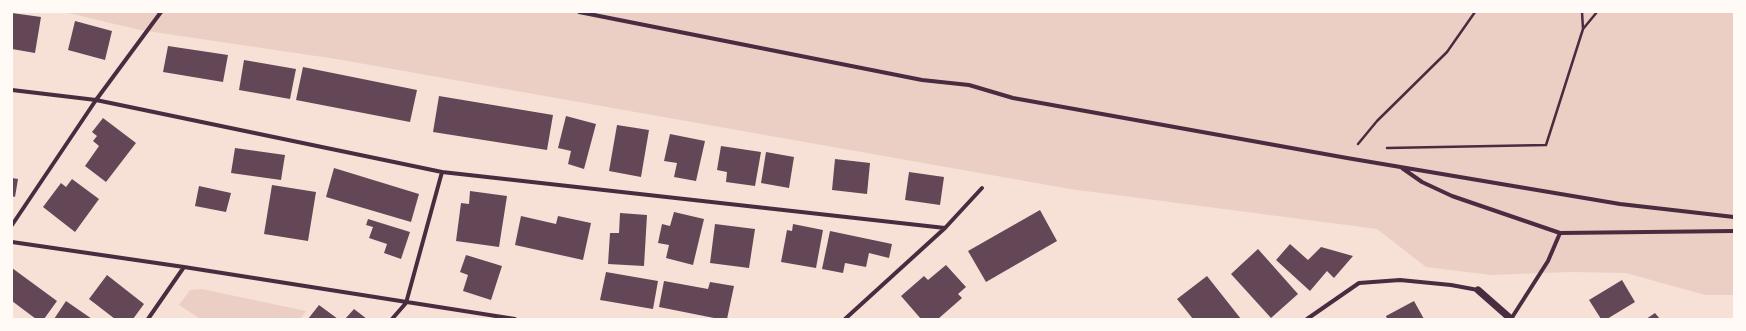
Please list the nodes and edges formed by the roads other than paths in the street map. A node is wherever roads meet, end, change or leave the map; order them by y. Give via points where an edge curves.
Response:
1 (161, 12) edge
2 (579, 12) edge
3 (12, 90) edge
4 (96, 100) junction
5 (1400, 167) junction
6 (442, 172) junction
7 (982, 188) dead end
8 (1734, 217) edge
9 (12, 225) edge
10 (945, 228) junction
11 (1734, 231) edge
12 (1560, 233) junction
13 (12, 242) edge
14 (184, 267) junction
15 (1478, 290) joint
16 (406, 303) junction
17 (148, 319) edge
18 (392, 319) edge
19 (515, 319) edge
20 (845, 319) edge
21 (1307, 319) edge
22 (1511, 319) edge

1 - 4 street
2 - 5 street via 922,80 969,85 1013,98
3 - 4 street
4 - 6 street
4 - 9 street
5 - 8 street via 1620,204
5 - 12 street via 1422,182 1452,196
6 - 10 street
6 - 16 street
7 - 10 street
10 - 20 street
11 - 12 street
12 - 22 street via 1548,261
13 - 14 street
14 - 16 street
14 - 17 street
15 - 21 street via 1400,280 1358,283
15 - 22 street
16 - 18 street
16 - 19 street

